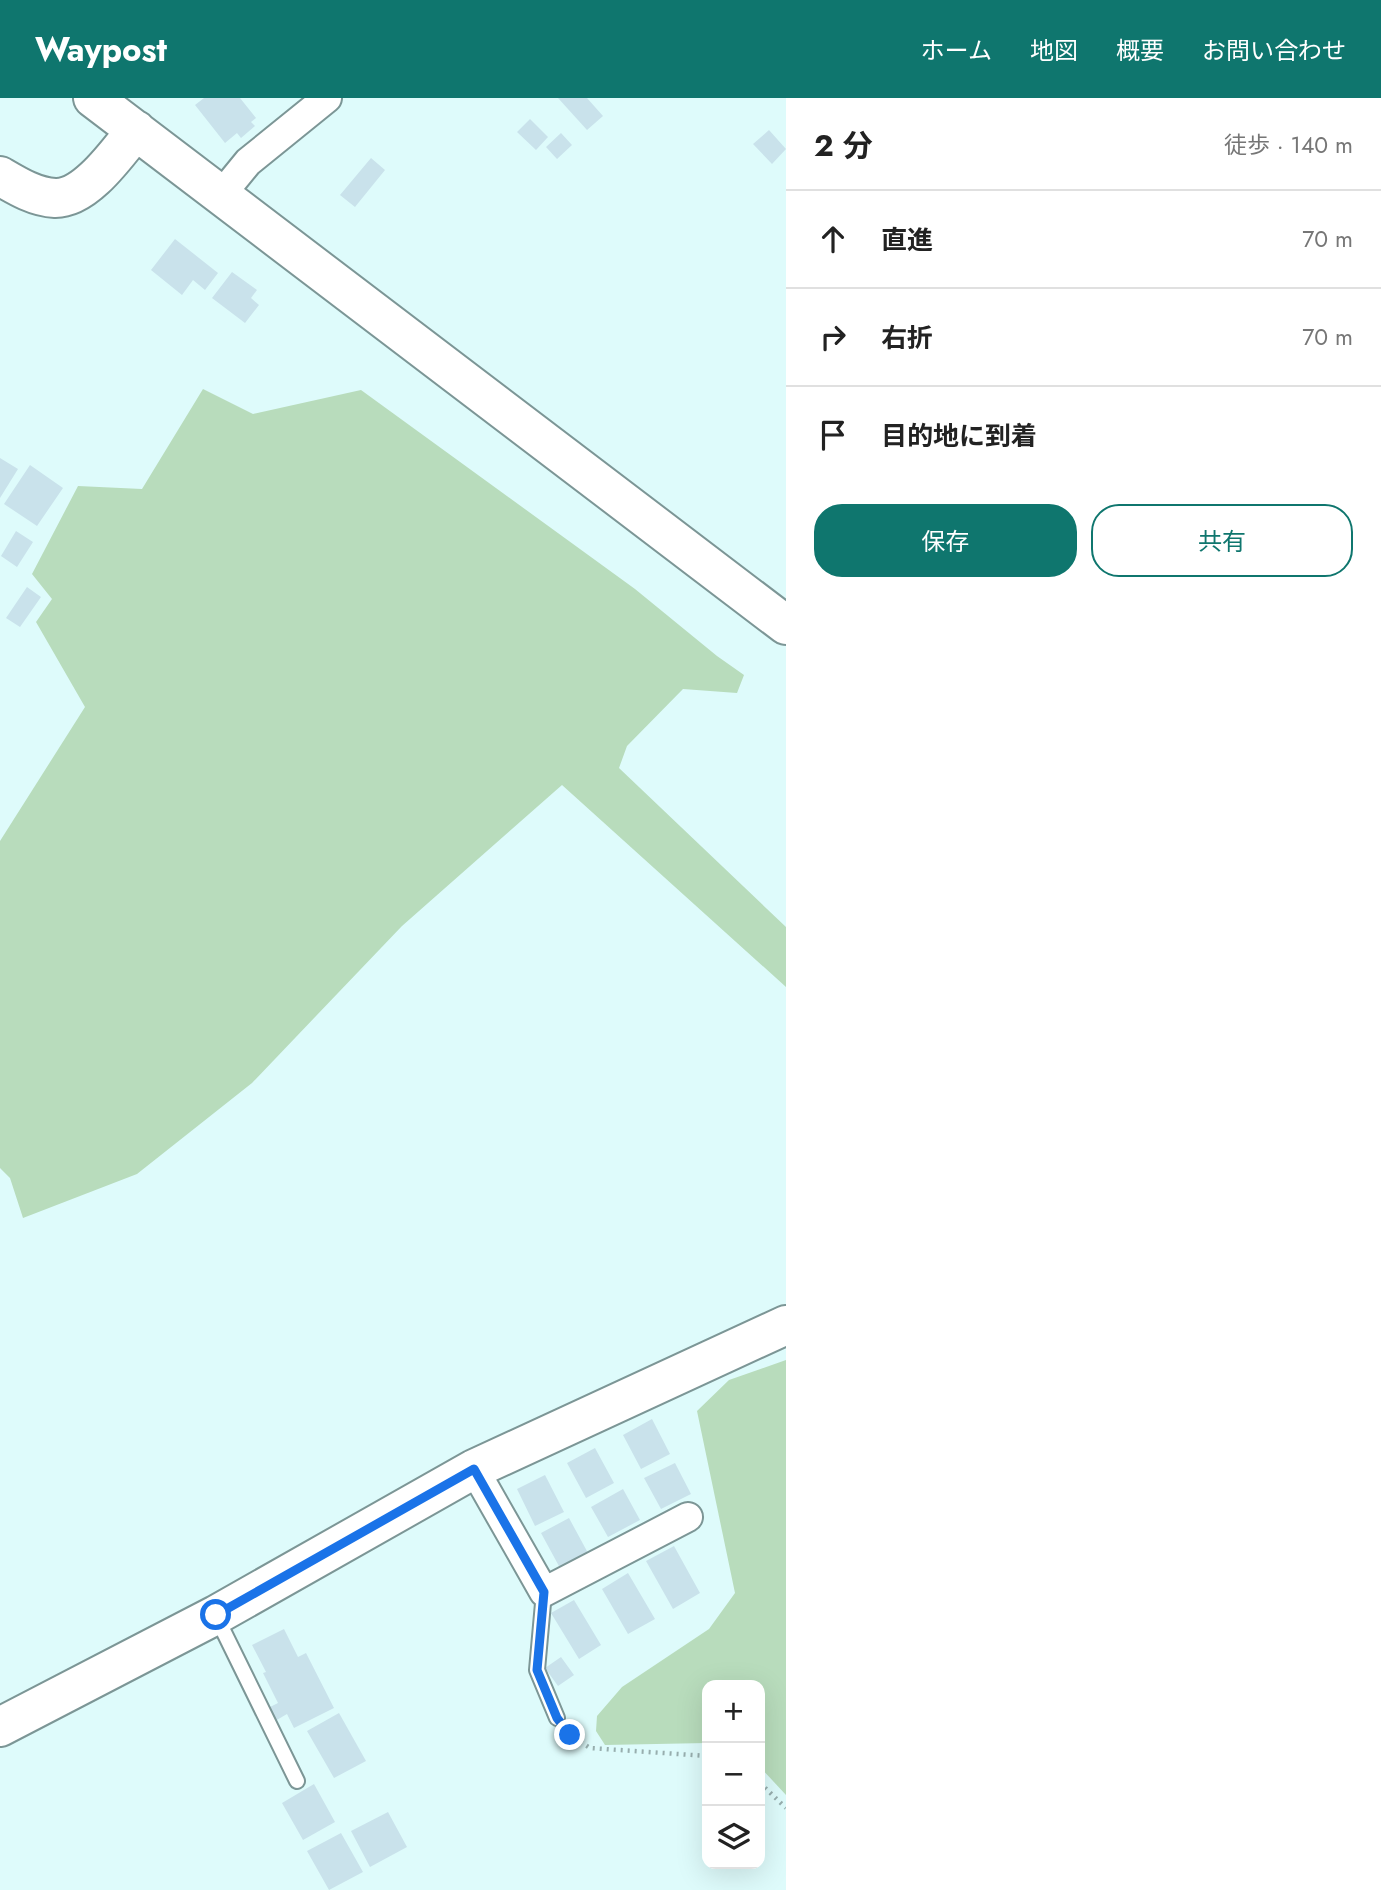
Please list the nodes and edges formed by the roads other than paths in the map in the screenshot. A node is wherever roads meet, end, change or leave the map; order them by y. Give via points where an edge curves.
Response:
1 (93, 98) edge
2 (327, 98) edge
3 (136, 131) junction
4 (0, 176) edge
5 (221, 195) junction
6 (782, 615) edge
7 (786, 1325) edge
8 (474, 1469) junction
9 (688, 1517) dead end
10 (544, 1592) junction
11 (216, 1615) junction
12 (557, 1718) road end
13 (0, 1727) edge
14 (297, 1781) dead end

1 - 3 street
2 - 5 street via 248,162
3 - 4 street via 78,193 57,198 29,192
3 - 5 street
5 - 6 street
7 - 8 street
8 - 10 street
8 - 11 street
9 - 10 street
10 - 12 lane via 537,1670
11 - 13 street
11 - 14 lane

